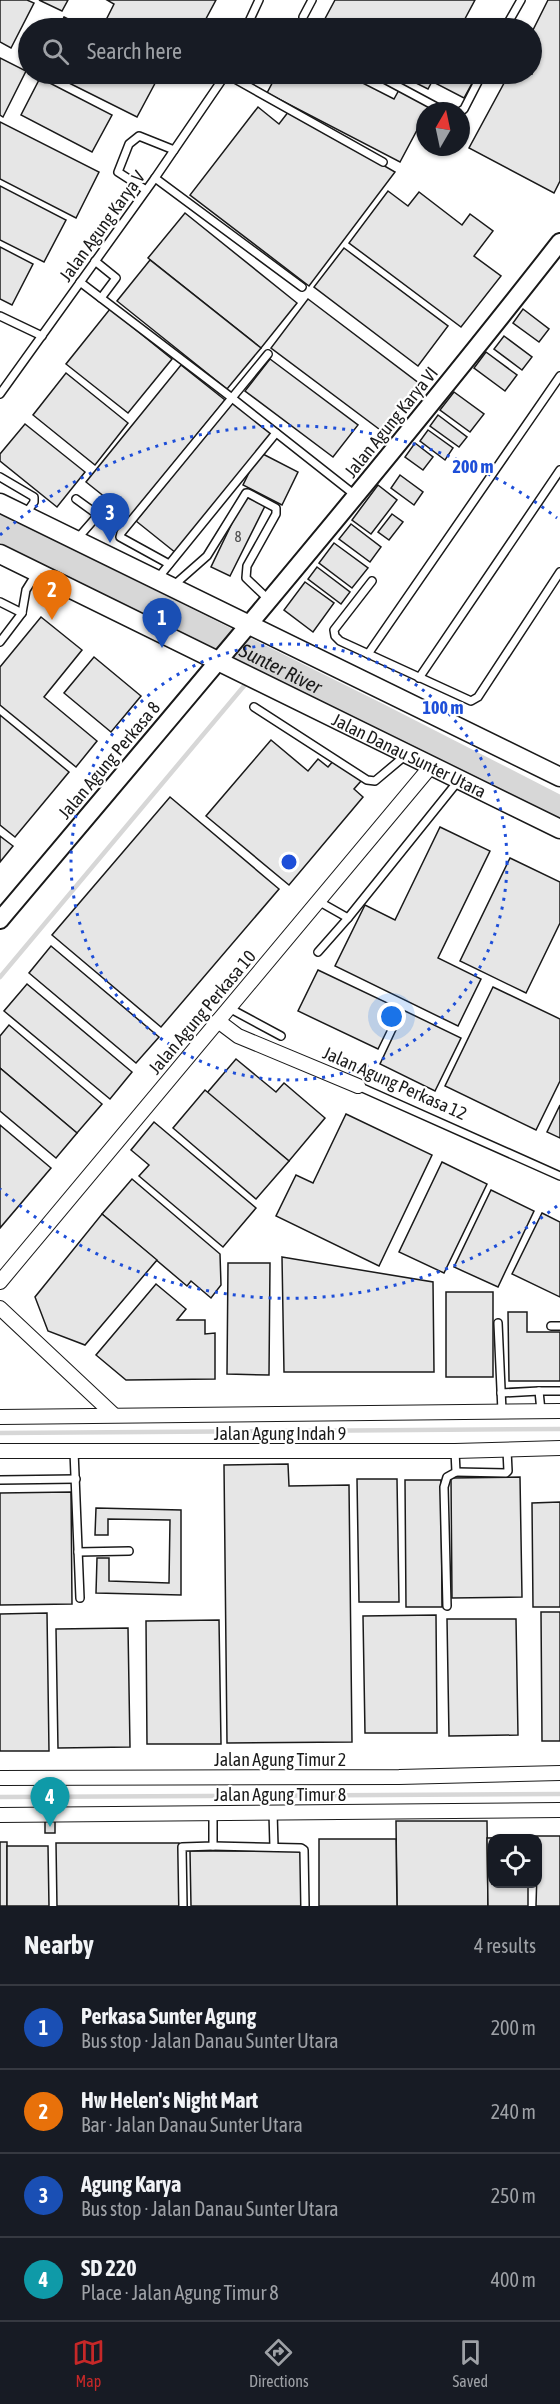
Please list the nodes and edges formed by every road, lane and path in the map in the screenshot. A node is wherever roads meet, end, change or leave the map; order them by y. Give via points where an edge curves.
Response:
1 (259, 0) edge
2 (312, 0) edge
3 (521, 0) edge
4 (251, 18) edge
5 (303, 18) edge
6 (511, 18) edge
7 (219, 84) edge
8 (244, 84) edge
9 (394, 84) edge
10 (477, 84) edge
11 (427, 102) edge
12 (468, 102) edge
13 (174, 150) junction
14 (383, 162) dead end
15 (154, 178) junction
16 (146, 190) junction
17 (560, 242) edge
18 (96, 261) junction
19 (80, 282) junction
20 (302, 287) dead end
21 (101, 298) junction
22 (0, 316) edge
23 (42, 336) junction
24 (268, 354) dead end
25 (0, 378) edge
26 (559, 380) edge
27 (8, 383) junction
28 (0, 394) edge
29 (232, 398) junction
30 (276, 433) junction
31 (560, 470) edge
32 (0, 477) edge
33 (356, 496) junction
34 (76, 498) dead end
35 (0, 503) edge
36 (25, 515) junction
37 (77, 540) junction
38 (0, 554) edge
39 (169, 564) junction
40 (37, 572) junction
41 (560, 572) edge
42 (372, 581) dead end
43 (164, 584) junction
44 (270, 601) junction
45 (0, 602) edge
46 (22, 613) junction
47 (246, 628) junction
48 (0, 642) edge
49 (368, 654) junction
50 (224, 660) junction
51 (419, 678) junction
52 (254, 707) dead end
53 (408, 753) junction
54 (432, 765) junction
55 (560, 777) edge
56 (460, 779) junction
57 (560, 829) edge
58 (318, 901) junction
59 (348, 918) junction
60 (0, 920) edge
61 (318, 952) dead end
62 (228, 1008) junction
63 (218, 1021) junction
64 (280, 1036) dead end
65 (358, 1086) joint
66 (560, 1176) edge
67 (0, 1282) edge
68 (0, 1308) edge
69 (498, 1323) dead end
70 (551, 1326) dead end
71 (560, 1326) edge
72 (539, 1391) junction
73 (560, 1391) edge
74 (501, 1393) junction
75 (502, 1411) junction
76 (540, 1411) junction
77 (560, 1411) edge
78 (114, 1415) junction
79 (0, 1416) edge
80 (560, 1448) edge
81 (507, 1450) junction
82 (0, 1451) edge
83 (74, 1451) junction
84 (454, 1451) junction
85 (456, 1472) junction
86 (76, 1479) junction
87 (0, 1480) edge
88 (129, 1551) dead end
89 (78, 1552) junction
90 (80, 1598) dead end
91 (447, 1606) dead end
92 (560, 1773) edge
93 (0, 1778) edge
94 (560, 1810) edge
95 (213, 1812) junction
96 (273, 1812) junction
97 (0, 1815) edge
98 (213, 1846) junction
99 (274, 1847) junction
100 (183, 1906) edge
101 (304, 1906) edge

1 - 4 lane
2 - 5 lane
3 - 6 lane
7 - 13 lane, Jalan Agung Karya V
8 - 14 lane
9 - 11 lane
10 - 12 lane
13 - 15 lane, Jalan Agung Karya V
13 - 16 lane via 139,136 129,144 118,172
15 - 16 lane, Jalan Agung Karya V
15 - 20 lane
16 - 18 lane, Jalan Agung Karya V
17 - 33 street, Jalan Agung Karya VI
18 - 19 lane, Jalan Agung Karya V
18 - 21 lane via 116,278
19 - 21 lane
19 - 23 lane, Jalan Agung Karya V
21 - 29 lane
22 - 23 lane
23 - 27 lane, Jalan Agung Karya V
24 - 29 lane
25 - 27 lane
26 - 49 lane
27 - 28 lane, Jalan Agung Karya V
29 - 30 lane
29 - 39 lane via 120,533 120,537
30 - 33 lane
30 - 39 lane
31 - 51 lane
32 - 36 lane via 34,497
33 - 44 street, Jalan Agung Karya VI
34 - 37 lane via 98,515
35 - 36 main road
36 - 37 main road
37 - 43 main road
38 - 40 main road, Jalan Danau Sunter Utara
39 - 43 lane
40 - 46 lane via 26,590
40 - 50 main road, Jalan Danau Sunter Utara
41 - 51 lane via 478,697 471,701
42 - 49 lane via 334,630 340,641
43 - 44 lane via 207,556 248,493 276,508 246,573 246,578
43 - 47 main road
44 - 47 street, Jalan Agung Karya VI
45 - 46 lane
46 - 48 lane
47 - 50 street, Jalan Agung Perkasa 8
47 - 55 main road
49 - 51 lane
50 - 53 main road, Jalan Danau Sunter Utara
50 - 60 street, Jalan Agung Perkasa 8
52 - 53 lane via 367,780 375,781
53 - 54 main road, Jalan Danau Sunter Utara
54 - 56 main road, Jalan Danau Sunter Utara
54 - 58 street, Jalan Agung Perkasa 10
56 - 57 main road, Jalan Danau Sunter Utara
56 - 59 lane
58 - 59 lane
58 - 62 street, Jalan Agung Perkasa 10
59 - 61 lane
62 - 63 street, Jalan Agung Perkasa 10
62 - 64 lane
63 - 65 street, Jalan Agung Perkasa 12 via 238,1036
63 - 67 street, Jalan Agung Perkasa 10
65 - 66 lane, Jalan Agung Perkasa 12
68 - 78 street
69 - 74 lane
70 - 71 lane
72 - 73 lane
72 - 74 lane
72 - 76 lane
74 - 75 lane
75 - 76 street, Jalan Agung Indah 9
75 - 78 street, Jalan Agung Indah 9
76 - 77 street, Jalan Agung Indah 9
78 - 79 street, Jalan Agung Indah 9
80 - 81 street, Jalan Agung Indah 9
81 - 84 street, Jalan Agung Indah 9
81 - 85 lane via 506,1473
82 - 83 street, Jalan Agung Indah 9
83 - 84 street, Jalan Agung Indah 9
83 - 86 lane
84 - 85 lane
85 - 91 lane via 447,1477 444,1487
86 - 87 lane
86 - 89 lane
88 - 89 lane
89 - 90 lane
92 - 93 street, Jalan Agung Timur 2
94 - 96 street, Jalan Agung Timur 8
95 - 96 street, Jalan Agung Timur 8
95 - 97 street, Jalan Agung Timur 8
95 - 98 lane
96 - 99 lane
98 - 99 lane
98 - 100 lane via 182,1847
99 - 101 lane via 304,1850

